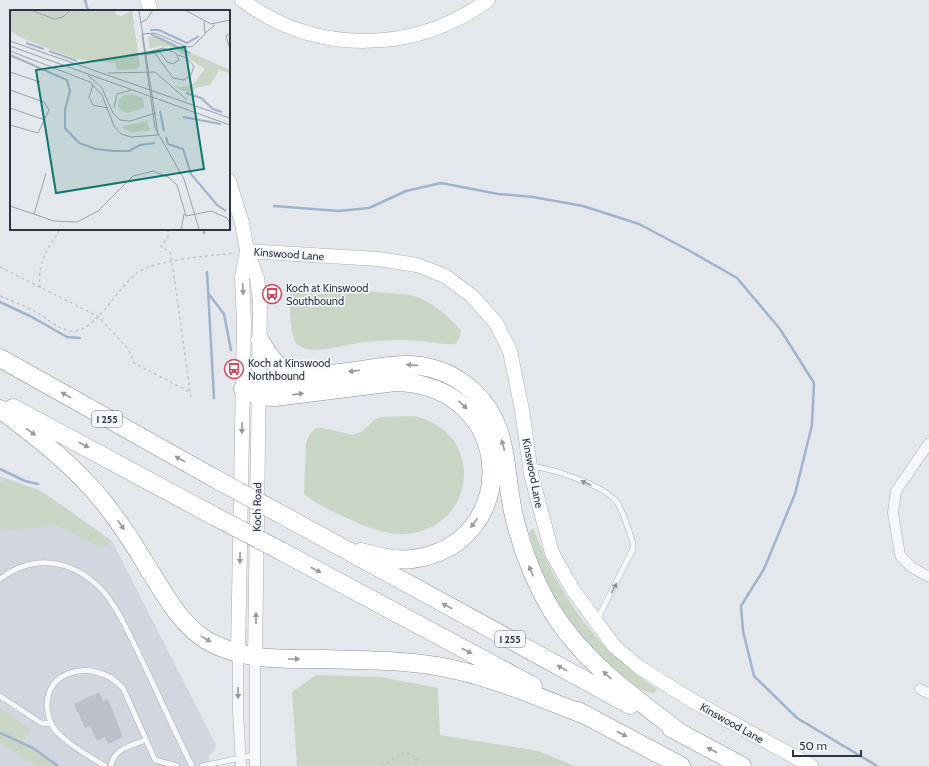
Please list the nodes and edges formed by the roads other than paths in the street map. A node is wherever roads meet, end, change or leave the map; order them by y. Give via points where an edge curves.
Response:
1 (147, 0) edge
2 (242, 0) edge
3 (488, 0) edge
4 (151, 10) edge
5 (230, 185) edge
6 (247, 251) junction
7 (260, 340) junction
8 (0, 358) edge
9 (307, 377) junction
10 (243, 389) junction
11 (259, 389) junction
12 (0, 400) edge
13 (0, 409) edge
14 (929, 443) edge
15 (925, 456) edge
16 (530, 466) junction
17 (337, 546) junction
18 (929, 577) edge
19 (0, 578) edge
20 (596, 622) junction
21 (247, 655) junction
22 (0, 696) edge
23 (588, 716) junction
24 (51, 724) junction
25 (682, 734) junction
26 (146, 740) junction
27 (255, 755) junction
28 (241, 761) edge
29 (105, 766) edge
30 (111, 766) edge
31 (177, 766) edge
32 (192, 766) edge
33 (202, 766) edge
34 (254, 766) edge
35 (681, 766) edge
36 (742, 766) edge
37 (811, 766) edge

1 - 4 street
2 - 3 street via 278,23 301,31 332,39 373,42 406,38 438,28
5 - 6 street, Koch Road
6 - 7 street, Koch Road via 257,278
6 -> 10 street, Koch Road via 242,277
6 - 16 street, Kinswood Lane via 378,259 417,265 445,276 472,296 496,323 510,350
7 - 9 highway via 269,357 277,365 286,371
7 - 11 street, Koch Road
17 -> 8 highway, I 255, bridge
9 - 11 highway
25 -> 9 highway via 605,674 577,645 553,613 535,580 520,540 513,514 500,432 493,417 476,394 452,376 421,365 406,364
10 - 11 highway
10 -> 21 street, Koch Road
11 -> 17 highway via 275,397 395,382 425,384 454,397 465,406 483,431 492,470 489,491 476,522 457,542 436,554 411,559 383,558
21 -> 11 street, Koch Road
12 -> 23 highway, bridge
13 -> 21 highway via 59,455 90,486 129,537 187,625 206,640 231,652
14 - 15 street
15 - 18 street via 896,491 892,513 900,555 911,567
16 - 20 street, Kinswood Lane via 552,553 573,590
20 -> 16 lane via 633,549 617,502 601,490 561,472
25 -> 17 highway, I 255
19 - 32 lane via 22,565 56,563 79,573 100,588 127,630
20 - 37 street, Kinswood Lane via 614,646 639,667 691,700
21 -> 23 highway via 280,660 392,661 438,666 481,677
21 - 27 street, Koch Road
21 -> 28 street, Koch Road
22 - 24 lane via 41,723
23 -> 35 highway
24 - 26 lane via 49,693 55,681 66,673 90,671 112,680 123,688
24 - 29 lane via 60,736
36 -> 25 highway, I 255
26 - 30 lane via 116,753
26 - 31 lane via 155,760
27 - 28 lane
27 - 34 street, Koch Road
28 - 33 lane

